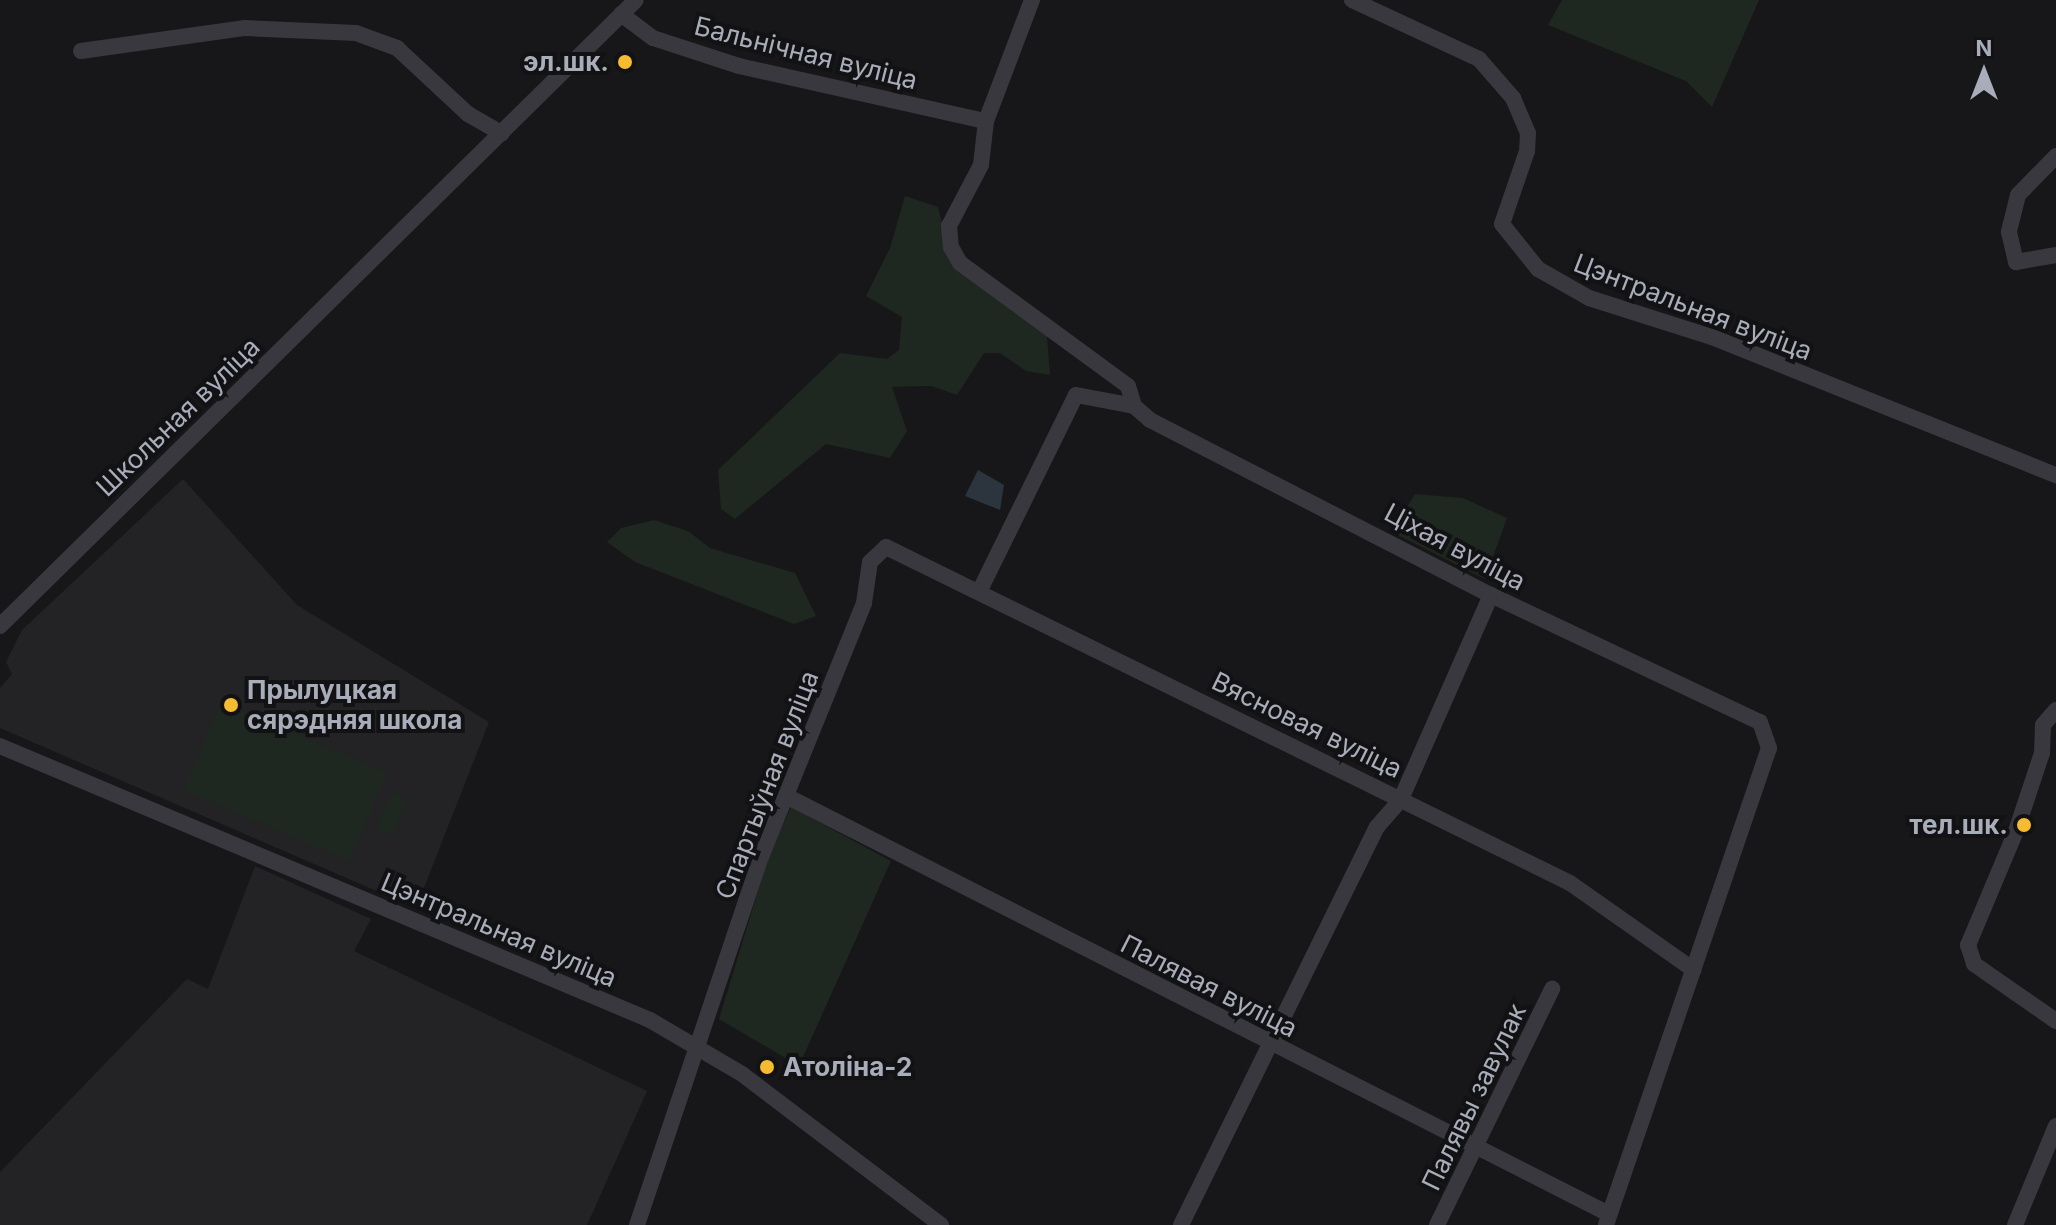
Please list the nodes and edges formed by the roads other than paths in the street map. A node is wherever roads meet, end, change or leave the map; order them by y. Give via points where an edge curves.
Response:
1 (636, 0) edge
2 (1032, 0) edge
3 (1352, 0) edge
4 (621, 14) junction
5 (81, 51) dead end
6 (986, 121) junction
7 (502, 134) junction
8 (2056, 156) edge
9 (2056, 255) edge
10 (1134, 406) junction
11 (2056, 475) edge
12 (886, 547) joint
13 (980, 590) junction
14 (1491, 595) junction
15 (0, 626) edge
16 (2056, 710) edge
17 (0, 746) edge
18 (788, 797) junction
19 (1401, 799) junction
20 (1694, 970) junction
21 (1552, 989) dead end
22 (2056, 1021) edge
23 (1268, 1043) junction
24 (698, 1045) junction
25 (2056, 1126) edge
26 (1479, 1148) junction
27 (1608, 1219) edge
28 (637, 1225) edge
29 (941, 1225) edge
30 (1181, 1225) edge
31 (1437, 1225) edge
32 (2015, 1225) edge

1 - 4 street
2 - 6 street
3 - 11 street, Цэнтральная вуліца via 1479,59 1513,98 1528,133 1527,151 1502,224 1512,245 1538,269 1589,298 1712,337
4 - 6 street, Бальнічная вуліца via 653,38 739,66
4 - 7 street
5 - 7 street via 245,28 356,33 397,48 468,114
6 - 10 street via 981,165 949,226 951,247 960,263 1128,386
7 - 15 street, Школьная вуліца
8 - 9 street via 2018,195 2009,232 2016,262
10 - 13 street via 1076,395
10 - 14 street, Ціхая вуліца via 1150,420
12 - 13 street, Вясновая вуліца
12 - 18 street, Спартыўная вуліца via 870,562 864,603
13 - 19 street, Вясновая вуліца
14 - 19 street
14 - 20 street, Ціхая вуліца via 1760,722 1769,748
16 - 22 street via 2043,725 2042,753 2016,831 1970,938 1974,964
17 - 24 street, Цэнтральная вуліца
18 - 23 street, Палявая вуліца
18 - 24 street, Спартыўная вуліца via 761,857
19 - 20 street, Вясновая вуліца via 1570,883
19 - 23 street via 1377,827
20 - 27 street
21 - 26 street, Палявы завулак
23 - 26 street, Палявая вуліца
23 - 30 street
24 - 28 street, Спартыўная вуліца
24 - 29 street, Цэнтральная вуліца
25 - 32 street
26 - 27 street, Палявая вуліца
26 - 31 street, Палявы завулак

